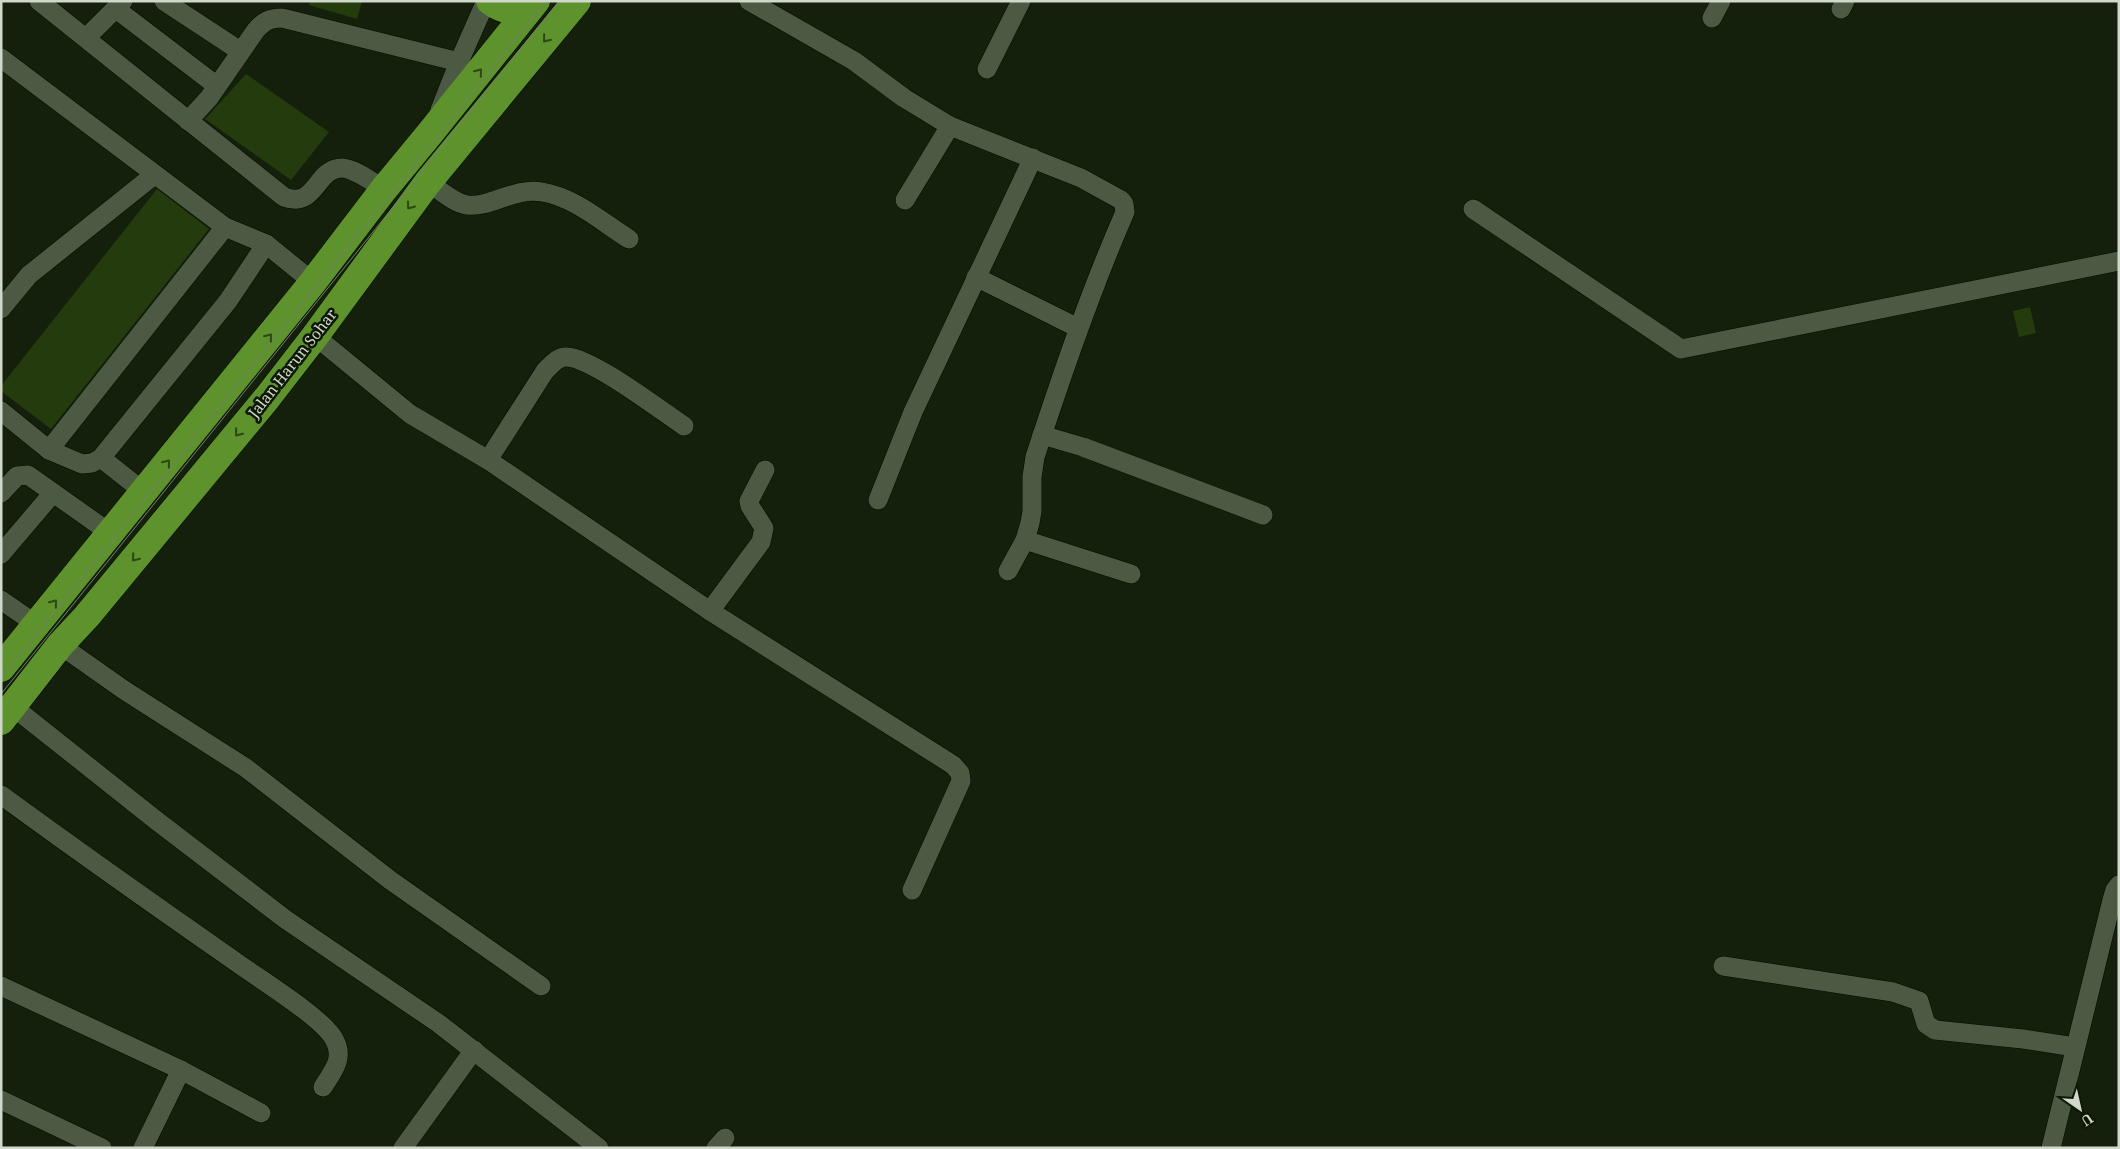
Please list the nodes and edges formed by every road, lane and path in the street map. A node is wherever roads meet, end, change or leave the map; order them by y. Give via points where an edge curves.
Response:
1 (164, 1) edge
2 (488, 1) edge
3 (577, 1) edge
4 (749, 1) edge
5 (1021, 1) edge
6 (1721, 1) edge
7 (119, 5) edge
8 (533, 5) edge
9 (46, 6) edge
10 (1712, 18) dead end
11 (86, 38) junction
12 (240, 51) junction
13 (1, 58) edge
14 (458, 62) junction
15 (987, 69) dead end
16 (217, 86) junction
17 (188, 121) junction
18 (950, 126) junction
19 (431, 132) junction
20 (1033, 158) junction
21 (154, 175) junction
22 (428, 182) junction
23 (384, 188) junction
24 (905, 200) dead end
25 (1473, 209) dead end
26 (224, 227) junction
27 (629, 239) dead end
28 (266, 244) junction
29 (2119, 261) edge
30 (297, 269) junction
31 (976, 277) junction
32 (1, 309) edge
33 (1078, 328) junction
34 (315, 336) junction
35 (1, 411) edge
36 (684, 426) dead end
37 (1042, 435) junction
38 (48, 450) junction
39 (488, 460) junction
40 (765, 470) dead end
41 (121, 474) junction
42 (1, 493) edge
43 (53, 493) junction
44 (878, 500) dead end
45 (1264, 515) dead end
46 (110, 533) junction
47 (1025, 540) junction
48 (1, 554) edge
49 (1008, 571) dead end
50 (1131, 574) dead end
51 (1, 600) edge
52 (710, 610) junction
53 (36, 625) junction
54 (60, 645) junction
55 (1, 668) edge
56 (7, 713) edge
57 (1, 795) edge
58 (2119, 885) edge
59 (912, 890) dead end
60 (1723, 966) dead end
61 (1, 986) edge
62 (540, 986) dead end
63 (2075, 1047) junction
64 (474, 1050) junction
65 (181, 1070) junction
66 (323, 1087) dead end
67 (1, 1100) edge
68 (261, 1113) dead end
69 (102, 1148) edge
70 (143, 1148) edge
71 (403, 1148) edge
72 (598, 1148) edge
73 (2051, 1148) edge

1 - 12 street
2 - 8 highway via 506,11 516,12
2 - 14 street
3 -> 22 highway, Jalan Harun Sohar
4 - 18 street via 854,61 904,98
5 - 15 street
6 - 10 street
7 - 11 street
7 - 16 street
19 -> 8 highway
9 - 11 street
11 - 17 street
12 - 14 street via 262,23 271,18 282,18
12 - 16 street
13 - 21 street
14 - 19 street
16 - 17 street
17 - 23 street via 272,188 292,200 312,193 324,176 341,168
18 - 20 street
18 - 24 street
19 - 23 highway
20 - 31 street
20 - 33 street via 1081,178 1121,200 1125,207
21 - 26 street
21 - 32 street via 29,275
22 - 27 street via 468,205 524,192 552,194 571,202
22 -> 34 highway, Jalan Harun Sohar
23 - 30 highway
25 - 29 street via 1681,349
26 - 28 street
26 - 38 street
28 - 30 street
28 - 41 street
41 -> 30 highway
31 - 33 street
31 - 44 street via 913,412
33 - 37 street
34 - 39 street via 410,414
34 -> 54 highway, Jalan Harun Sohar
35 - 38 street
36 - 39 street via 598,368 566,357 558,359 545,371
37 - 45 street via 1083,447
37 - 47 street via 1035,457 1032,511
38 - 41 street via 82,464 92,463
39 - 52 street
40 - 52 street via 749,501 764,528 761,542
41 - 46 highway
42 - 43 street via 17,476 28,474
43 - 46 street
43 - 48 street
53 -> 46 highway
47 - 49 street
47 - 50 street
51 - 53 street
52 - 59 street via 953,765 960,773 960,785
53 - 55 highway
54 - 56 highway, Jalan Harun Sohar
54 - 62 street via 246,768 390,880
56 - 64 street via 286,919
57 - 66 street via 318,1022 334,1038 339,1052 338,1063
58 - 63 street via 2112,900
60 - 63 street via 1893,992 1916,999 1921,1004 1926,1024 1935,1030
61 - 65 street
63 - 73 street
64 - 71 street
64 - 72 street
65 - 68 street
65 - 70 street
67 - 69 street

